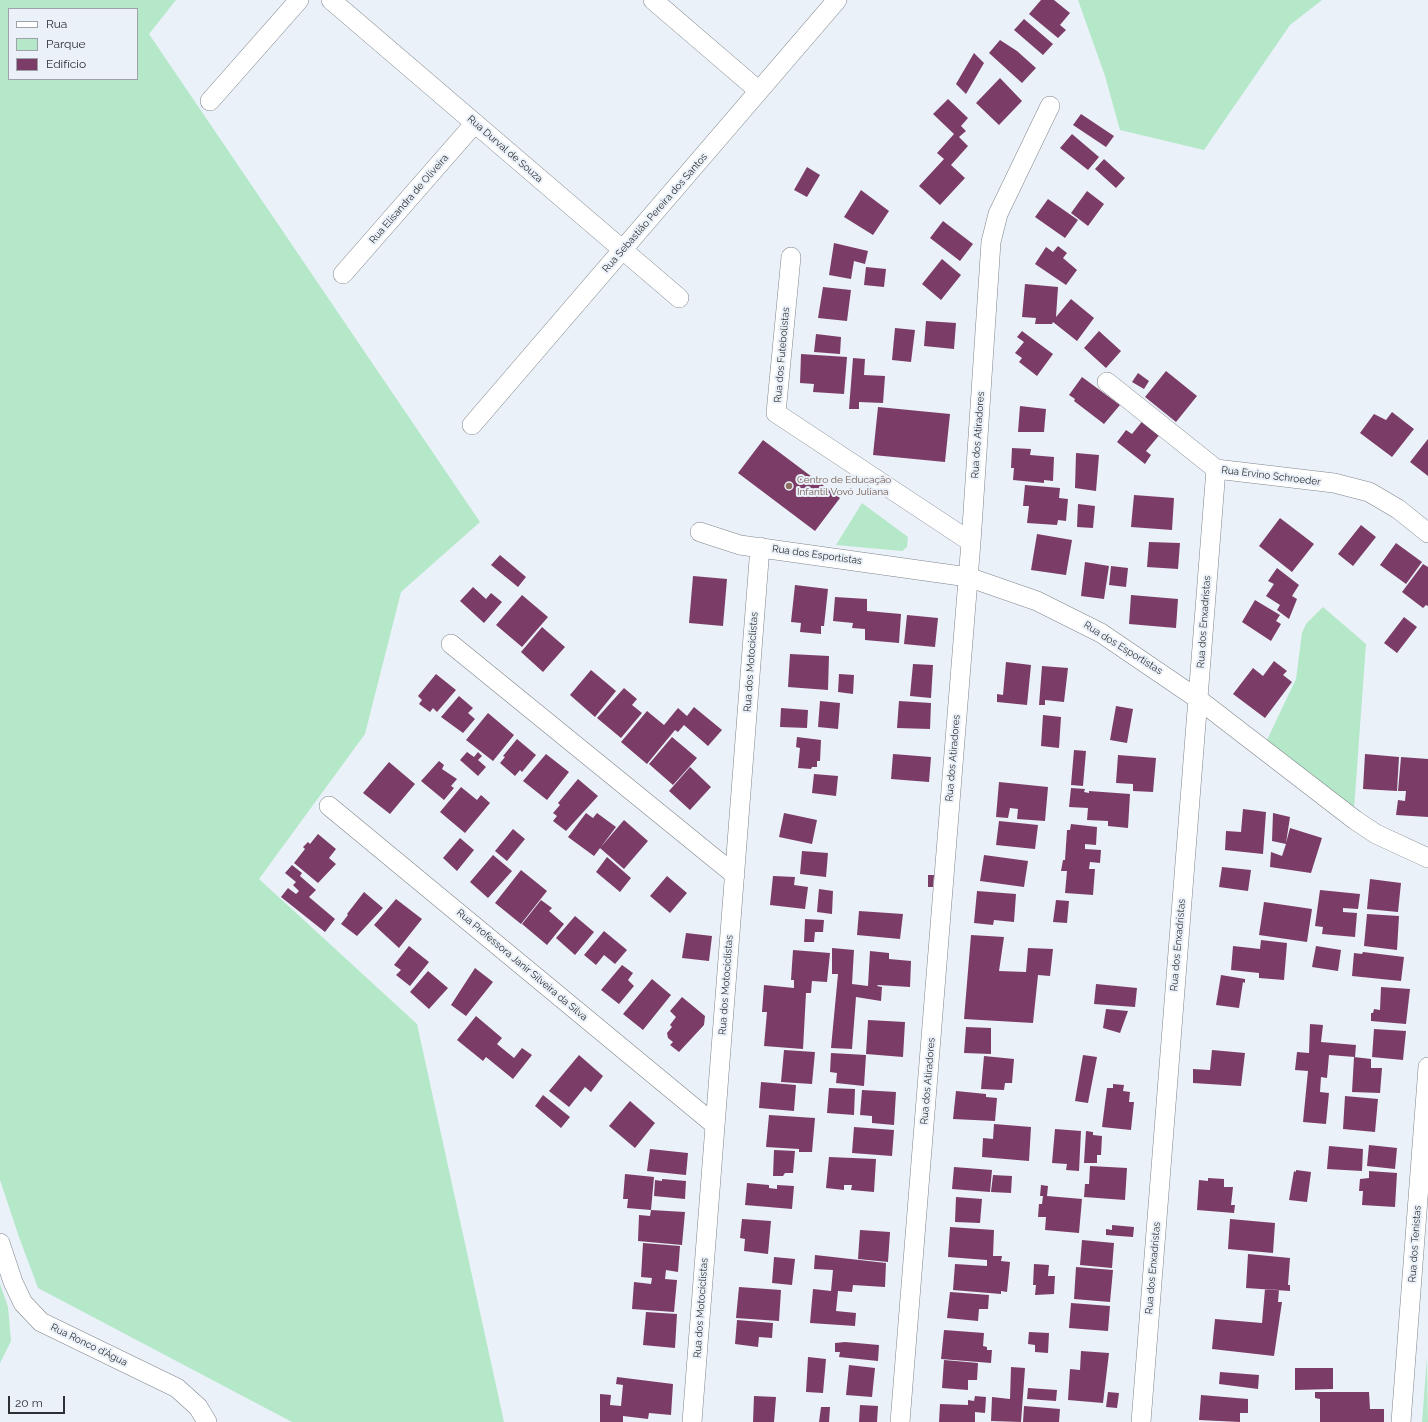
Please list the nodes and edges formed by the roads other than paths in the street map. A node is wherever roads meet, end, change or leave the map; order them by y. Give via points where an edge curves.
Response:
1 (299, 0) edge
2 (331, 0) edge
3 (653, 0) edge
4 (837, 0) edge
5 (759, 91) junction
6 (210, 101) dead end
7 (1050, 106) dead end
8 (475, 123) junction
9 (623, 250) junction
10 (791, 257) dead end
11 (343, 274) dead end
12 (679, 298) dead end
13 (1107, 382) dead end
14 (472, 425) dead end
15 (1216, 469) junction
16 (700, 532) dead end
17 (1428, 533) edge
18 (971, 542) junction
19 (760, 547) junction
20 (968, 577) junction
21 (451, 644) dead end
22 (1198, 699) junction
23 (329, 806) dead end
24 (1428, 858) edge
25 (735, 875) junction
26 (1428, 1067) edge
27 (715, 1125) junction
28 (0, 1243) edge
29 (207, 1422) edge
30 (692, 1422) edge
31 (900, 1422) edge
32 (1141, 1422) edge
33 (1401, 1422) edge

1 - 6 street
2 - 8 street, Rua Durval de Souza
3 - 5 street
4 - 5 street, Rua Sebastião Pereira dos Santos
5 - 9 street, Rua Sebastião Pereira dos Santos
7 - 18 street, Rua dos Atiradores via 998,214 992,242
8 - 9 street, Rua Durval de Souza
8 - 11 street, Rua Elisandra de Oliveira
9 - 12 street, Rua Durval de Souza
9 - 14 street, Rua Sebastião Pereira dos Santos
10 - 18 street, Rua dos Futebolistas via 776,413
13 - 15 street, Rua Ervino Schroeder
15 - 17 street, Rua Ervino Schroeder via 1334,483 1369,492 1398,509
15 - 22 street, Rua dos Enxadristas
16 - 19 street, Rua dos Esportistas
18 - 20 street, Rua dos Atiradores
19 - 20 street, Rua dos Esportistas
19 - 25 street, Rua dos Motociclistas
20 - 22 street, Rua dos Esportistas via 1023,595 1076,619 1102,633
20 - 31 street, Rua dos Atiradores
21 - 25 street
22 - 24 street, Rua dos Esportistas via 1355,820 1376,834
22 - 32 street, Rua dos Enxadristas
23 - 27 street, Rua Professora Janir Silveira da Silva
25 - 27 street, Rua dos Motociclistas
26 - 33 street, Rua dos Tenistas
27 - 30 street, Rua dos Motociclistas
28 - 29 street, Rua Ronco d’Água via 23,1303 41,1322 177,1388 198,1407

